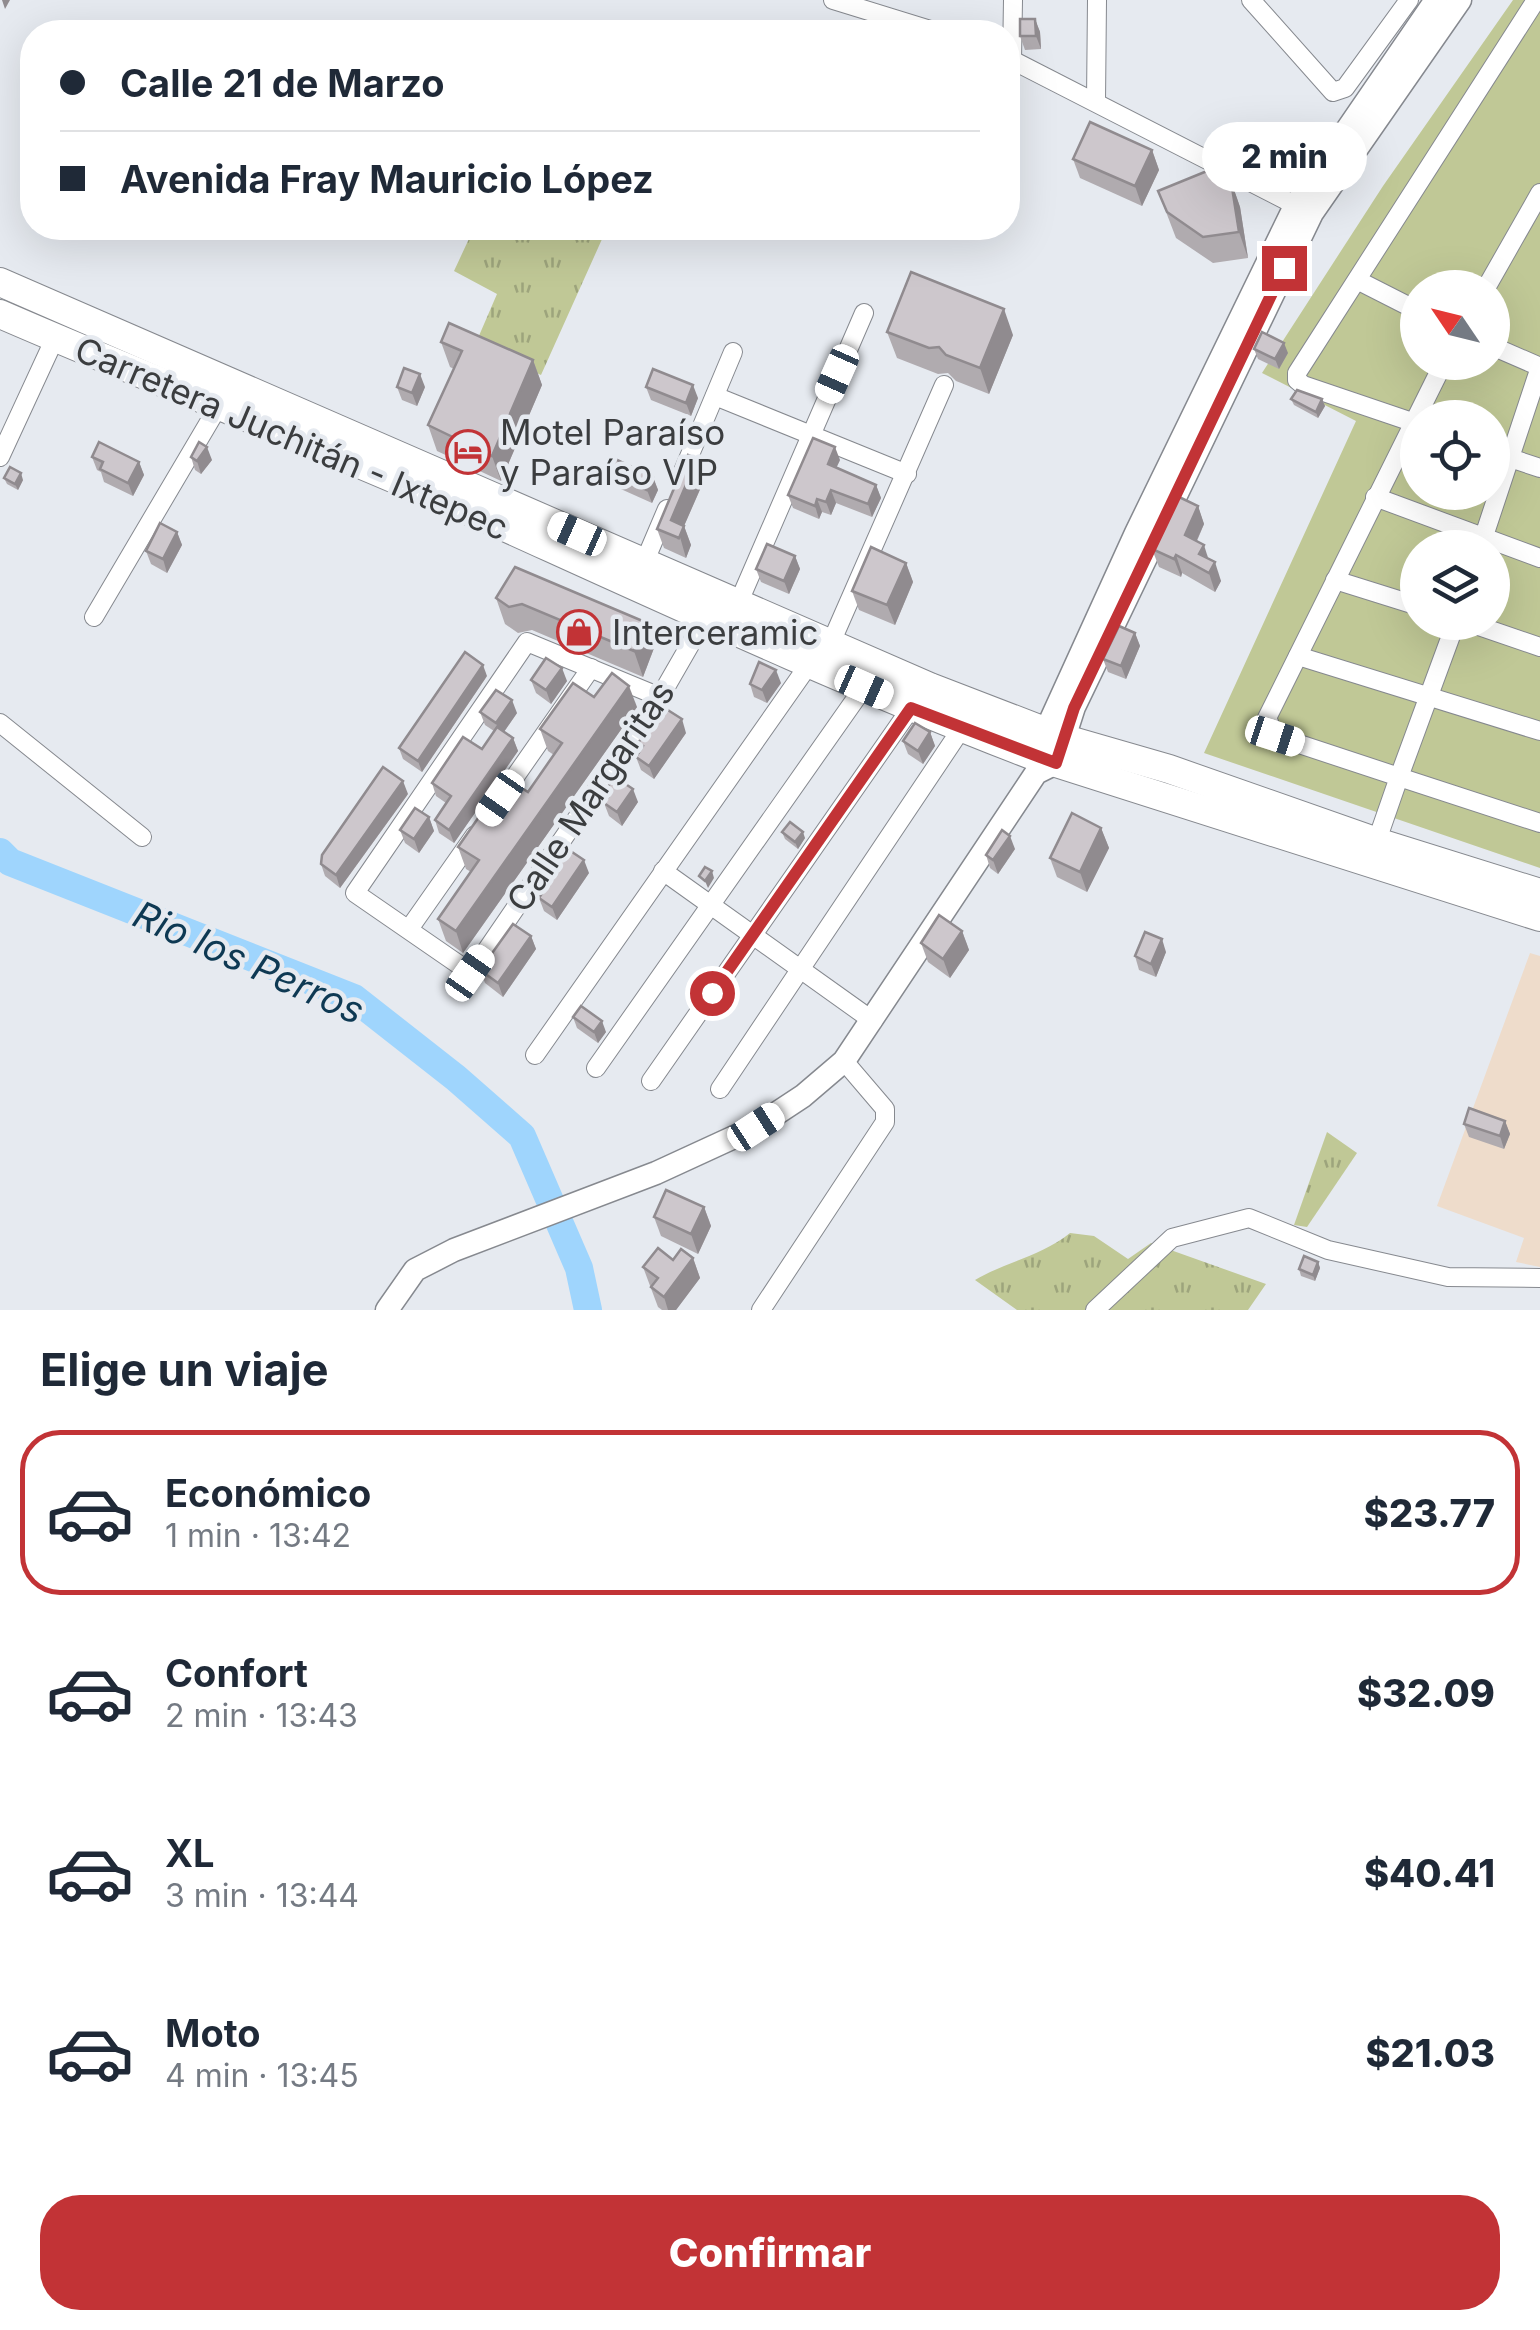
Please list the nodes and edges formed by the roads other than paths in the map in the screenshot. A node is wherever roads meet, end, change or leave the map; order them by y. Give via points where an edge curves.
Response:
1 (1097, 0) edge
2 (1251, 0) edge
3 (1410, 0) edge
4 (1436, 0) edge
5 (1460, 0) edge
6 (1536, 0) edge
7 (839, 1) edge
8 (899, 20) edge
9 (1020, 64) edge
10 (1096, 101) junction
11 (1540, 194) edge
12 (1304, 209) junction
13 (1496, 270) edge
14 (1357, 280) junction
15 (0, 282) edge
16 (1400, 301) edge
17 (864, 312) dead end
18 (0, 314) edge
19 (55, 338) junction
20 (733, 352) dead end
21 (1510, 354) edge
22 (1539, 366) edge
23 (944, 385) dead end
24 (714, 396) junction
25 (218, 407) junction
26 (1400, 418) edge
27 (1510, 435) edge
28 (810, 436) junction
29 (3, 444) edge
30 (1400, 450) edge
31 (371, 457) junction
32 (1510, 459) edge
33 (1540, 468) edge
34 (907, 474) junction
35 (1374, 497) junction
36 (1451, 530) edge
37 (1510, 550) edge
38 (1540, 558) edge
39 (644, 563) junction
40 (1334, 580) junction
41 (1400, 600) edge
42 (738, 604) junction
43 (94, 617) dead end
44 (706, 617) junction
45 (1510, 636) edge
46 (1449, 640) edge
47 (1540, 646) edge
48 (820, 654) junction
49 (1298, 656) junction
50 (591, 668) junction
51 (864, 687) junction
52 (1428, 694) junction
53 (660, 697) junction
54 (911, 708) junction
55 (0, 723) edge
56 (962, 728) junction
57 (1540, 731) edge
58 (1047, 753) junction
59 (1400, 776) junction
60 (1540, 823) edge
61 (142, 837) dead end
62 (1374, 851) junction
63 (663, 871) junction
64 (1540, 893) edge
65 (709, 904) junction
66 (1540, 917) edge
67 (409, 929) junction
68 (753, 935) junction
69 (800, 968) junction
70 (873, 1020) junction
71 (535, 1055) dead end
72 (844, 1062) junction
73 (596, 1068) dead end
74 (651, 1080) dead end
75 (720, 1090) dead end
76 (1540, 1278) edge
77 (387, 1310) edge
78 (761, 1310) edge
79 (1095, 1310) edge

1 - 10 street
2 - 3 street via 1332,92 1344,88
4 - 12 street
5 - 12 street
6 - 14 street
7 - 8 street
9 - 10 street
10 - 12 street
11 - 13 street
12 - 58 street via 1256,324
14 - 16 street
14 - 26 street via 1297,380
15 - 31 main road, Carretera Juchitán - Ixtepec
17 - 28 street
18 - 19 main road, Carretera Juchitán - Ixtepec
19 - 25 main road, Carretera Juchitán - Ixtepec
19 - 29 street
20 - 24 street
21 - 22 street
22 - 27 street
23 - 34 street
24 - 28 street
24 - 39 street
25 - 31 main road, Carretera Juchitán - Ixtepec
25 - 43 street
28 - 34 street
28 - 42 street
30 - 35 street
31 - 39 main road, Carretera Juchitán - Ixtepec
31 - 44 main road, Carretera Juchitán - Ixtepec
32 - 33 street
34 - 48 street
35 - 36 street
35 - 40 street
37 - 38 street
39 - 42 main road, Carretera Juchitán - Ixtepec
40 - 41 street
40 - 49 street
42 - 48 main road, Carretera Juchitán - Ixtepec
44 - 48 main road, Carretera Juchitán - Ixtepec
44 - 53 street, Calle Margaritas
45 - 47 street
46 - 52 street
48 - 51 main road, Carretera Juchitán - Ixtepec
48 - 58 main road, Carretera Juchitán - Ixtepec
48 - 63 street
49 - 52 street
49 - 59 street via 1267,718 1275,736
50 - 53 street
50 - 67 street
50 - 67 street via 527,642 355,893
51 - 54 main road, Carretera Juchitán - Ixtepec
51 - 65 street
52 - 57 street
52 - 59 street
53 - 67 street, Calle Margaritas via 470,973
54 - 56 main road, Carretera Juchitán - Ixtepec
54 - 68 street
55 - 61 street
56 - 58 main road, Carretera Juchitán - Ixtepec
56 - 69 street
58 - 62 main road, Carretera Juchitán - Ixtepec
58 - 70 street
59 - 60 street
59 - 62 street
62 - 64 main road, Carretera Juchitán - Ixtepec
62 - 66 main road, Carretera Juchitán - Ixtepec
63 - 65 street
63 - 71 street
65 - 68 street
65 - 73 street
68 - 69 street
68 - 74 street
69 - 70 street
69 - 75 street
70 - 72 street
72 - 77 street via 756,1127 415,1270
72 - 78 street via 885,1109 884,1122
76 - 79 street via 1448,1277 1328,1250 1249,1218 1172,1238

